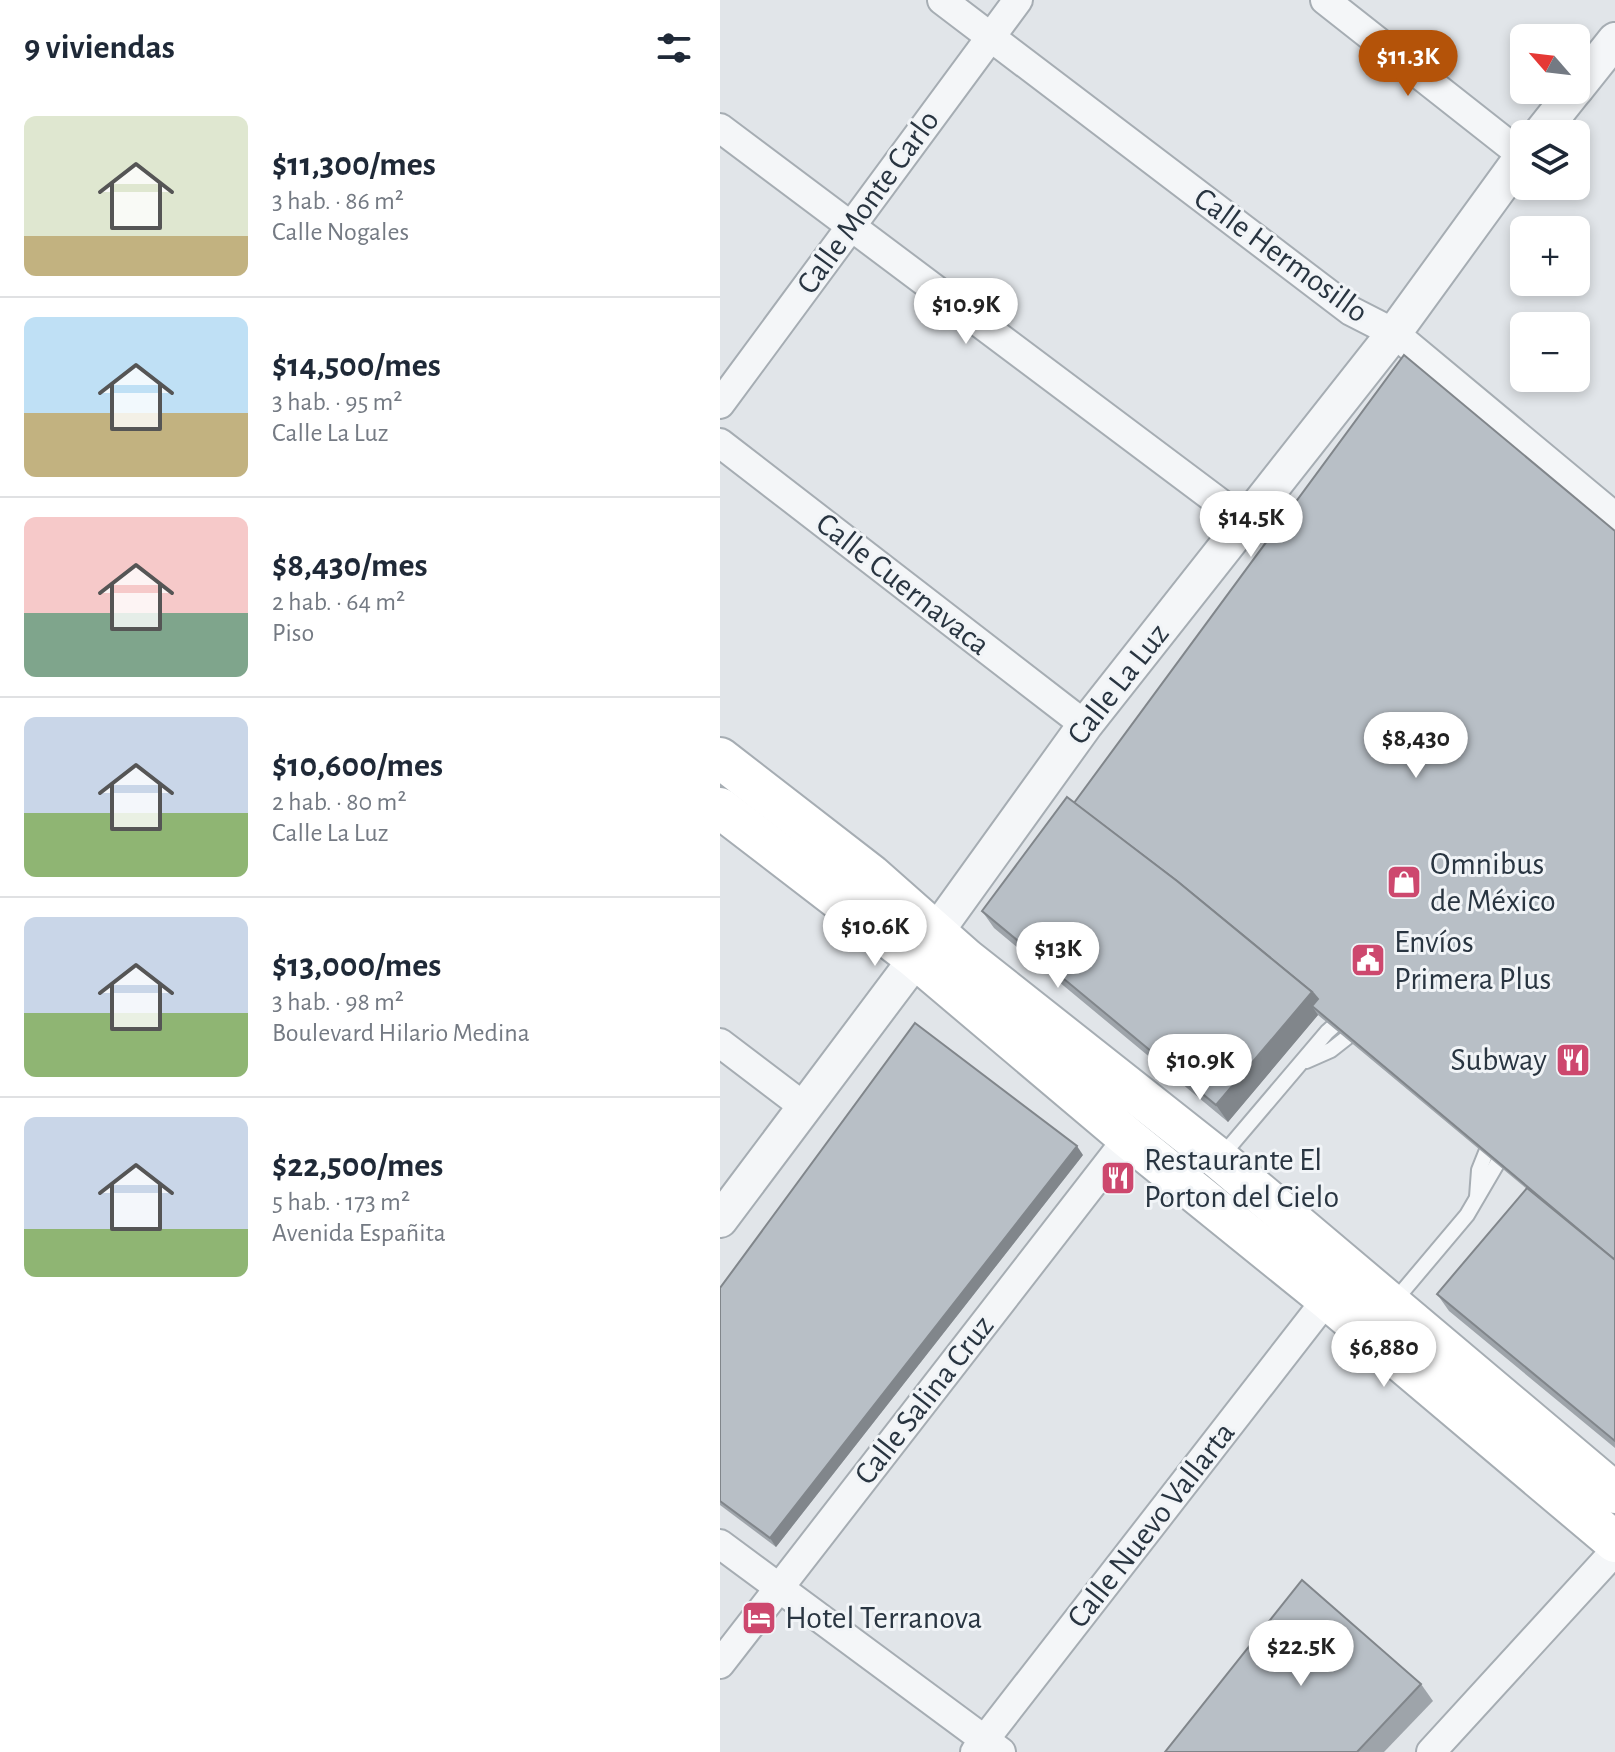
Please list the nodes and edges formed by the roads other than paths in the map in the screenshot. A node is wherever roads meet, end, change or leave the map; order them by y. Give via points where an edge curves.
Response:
1 (942, 0) edge
2 (1018, 0) edge
3 (1325, 0) edge
4 (989, 37) junction
5 (1615, 40) edge
6 (1590, 72) edge
7 (1565, 104) edge
8 (1552, 120) edge
9 (720, 128) edge
10 (1510, 134) edge
11 (1510, 174) edge
12 (850, 227) junction
13 (1394, 333) junction
14 (720, 404) edge
15 (720, 443) edge
16 (1615, 517) edge
17 (1244, 521) junction
18 (1299, 543) edge
19 (1085, 725) junction
20 (720, 758) edge
21 (720, 808) edge
22 (926, 945) junction
23 (1361, 1006) edge
24 (1376, 1023) edge
25 (720, 1043) edge
26 (1303, 1062) junction
27 (803, 1106) junction
28 (1492, 1124) edge
29 (1511, 1136) edge
30 (1128, 1138) junction
31 (1206, 1173) junction
32 (1477, 1201) junction
33 (720, 1220) edge
34 (1327, 1299) junction
35 (1392, 1304) junction
36 (1615, 1493) edge
37 (1615, 1542) edge
38 (720, 1544) edge
39 (1615, 1551) edge
40 (778, 1587) junction
41 (720, 1664) edge
42 (987, 1748) edge
43 (1431, 1752) edge

1 - 4 street, Calle Hermosillo
2 - 4 street, Calle Monte Carlo
3 - 10 street
4 - 12 street, Calle Monte Carlo
4 - 13 street, Calle Hermosillo via 1351,311
5 - 6 street, Calle La Luz
7 - 8 street, Calle La Luz
9 - 12 street
11 - 13 street, Calle La Luz
12 - 14 street, Calle Monte Carlo
12 - 17 street
13 - 16 street, Calle Hermosillo
13 - 17 street, Calle La Luz
15 - 19 street, Calle Cuernavaca
17 - 18 lane via 1288,534
17 - 19 street, Calle La Luz
19 - 22 street, Calle La Luz
20 - 22 main road via 871,875
21 - 22 main road
22 - 27 street, Calle La Luz
22 - 30 main road
22 - 31 main road via 966,959
23 - 26 lane via 1327,1032
24 - 26 lane
25 - 27 street
26 - 31 lane
27 - 33 street, Calle La Luz
28 - 32 lane
29 - 32 lane
30 - 31 main road
30 - 40 street, Calle Salina Cruz
31 - 34 main road
31 - 35 main road
32 - 35 lane
34 - 37 main road
34 - 42 street, Calle Nuevo Vallarta
35 - 36 main road
38 - 40 street
39 - 43 street
40 - 41 street, Calle Salina Cruz
40 - 42 street

